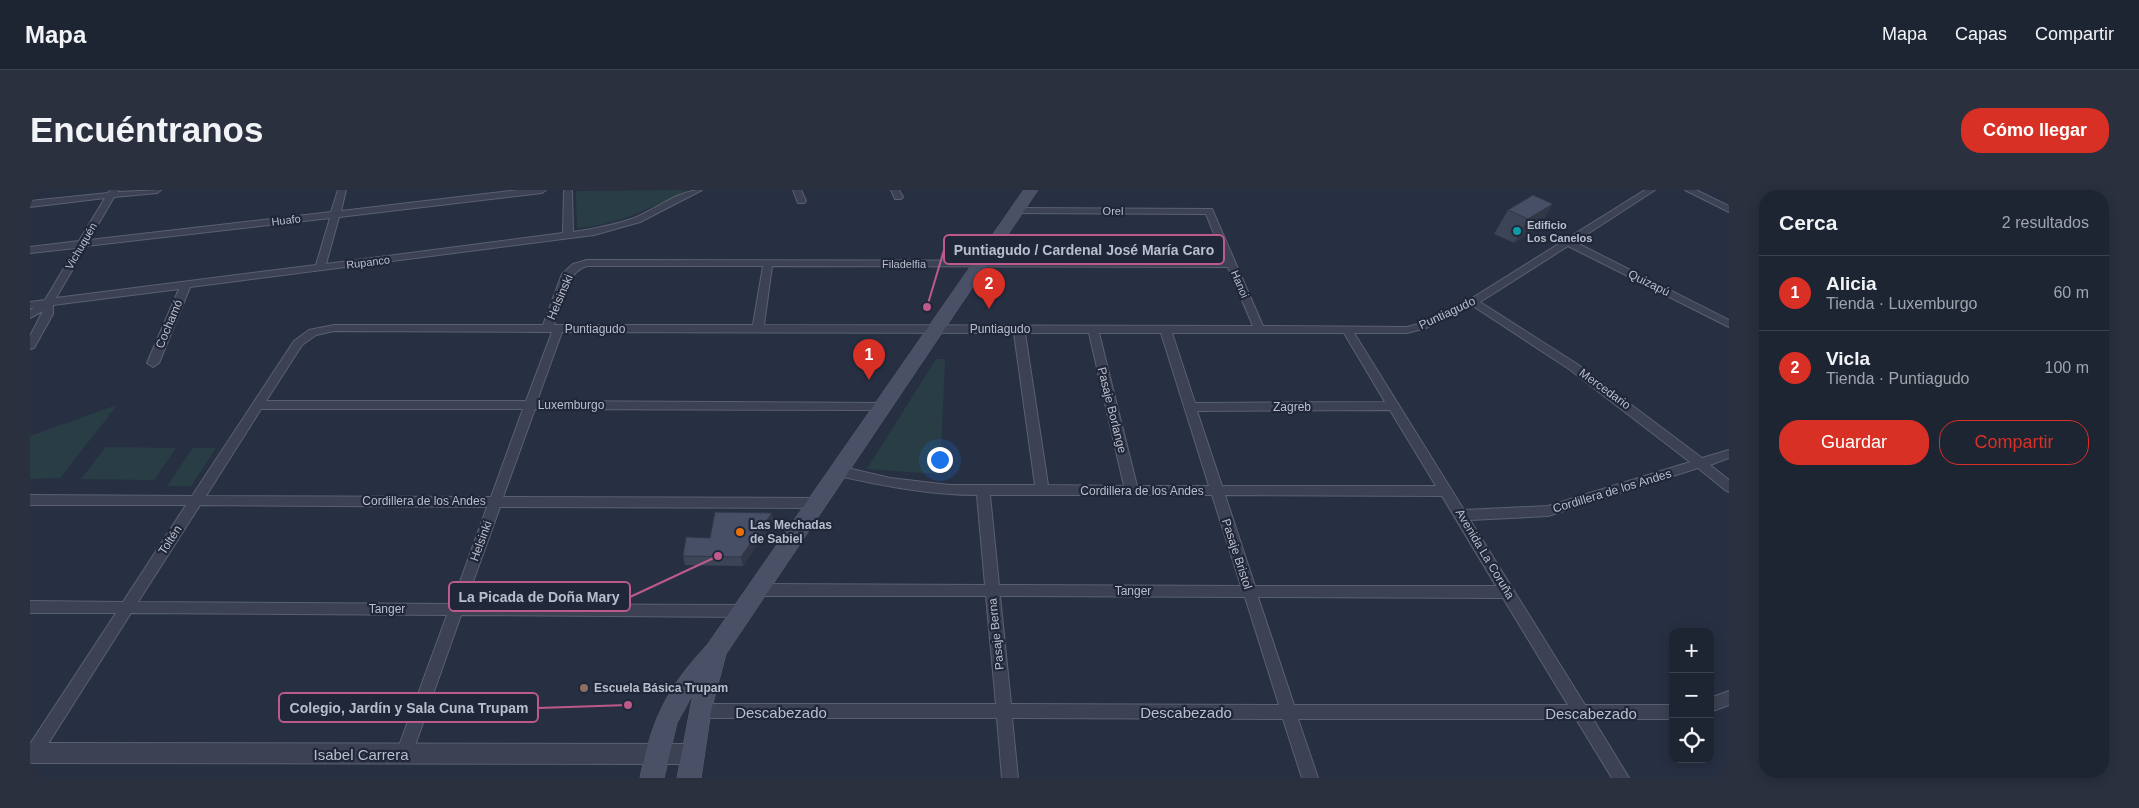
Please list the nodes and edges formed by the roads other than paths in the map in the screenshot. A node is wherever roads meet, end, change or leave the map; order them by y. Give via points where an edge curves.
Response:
1 (157, 190) edge
2 (342, 190) edge
3 (542, 190) edge
4 (568, 190) edge
5 (698, 190) edge
6 (797, 190) edge
7 (1031, 190) edge
8 (1650, 190) edge
9 (1689, 190) edge
10 (112, 193) edge
11 (801, 201) dead end
12 (30, 204) edge
13 (1729, 208) edge
14 (1017, 211) junction
15 (1209, 211) joint
16 (335, 214) junction
17 (568, 236) junction
18 (1569, 243) junction
19 (82, 244) junction
20 (30, 250) edge
21 (768, 263) junction
22 (981, 264) junction
23 (1231, 264) junction
24 (576, 266) joint
25 (320, 268) junction
26 (186, 285) junction
27 (1474, 302) junction
28 (48, 303) junction
29 (30, 305) edge
30 (30, 314) edge
31 (1729, 324) edge
32 (552, 329) junction
33 (758, 329) junction
34 (936, 329) junction
35 (1019, 329) junction
36 (1093, 329) junction
37 (1165, 329) junction
38 (1259, 329) junction
39 (1347, 330) junction
40 (312, 332) joint
41 (30, 346) edge
42 (153, 363) dead end
43 (257, 405) junction
44 (530, 405) junction
45 (884, 406) junction
46 (1394, 406) junction
47 (1190, 407) junction
48 (1729, 454) edge
49 (1700, 463) junction
50 (839, 471) junction
51 (1729, 487) edge
52 (983, 490) junction
53 (1042, 490) junction
54 (1217, 490) junction
55 (1132, 491) junction
56 (1446, 491) junction
57 (30, 500) edge
58 (195, 501) junction
59 (495, 502) junction
60 (817, 502) junction
61 (1462, 515) junction
62 (758, 590) junction
63 (992, 591) junction
64 (1249, 591) junction
65 (1508, 592) junction
66 (30, 607) edge
67 (126, 607) junction
68 (456, 609) junction
69 (744, 611) junction
70 (716, 652) junction
71 (1729, 698) edge
72 (1714, 704) edge
73 (700, 712) junction
74 (1004, 712) junction
75 (1288, 712) junction
76 (1669, 712) edge
77 (1582, 713) junction
78 (32, 753) edge
79 (404, 754) junction
80 (656, 754) junction
81 (693, 754) junction
82 (652, 778) edge
83 (689, 778) edge
84 (1010, 778) edge
85 (1310, 778) edge
86 (1622, 778) edge

1 - 10 street
2 - 16 street
3 - 16 street, Huafo
4 - 17 street
5 - 17 street, Rupanco via 627,224
6 - 11 street
7 - 14 main road
8 - 18 street, Puntiagudo
9 - 13 street
10 - 12 street
10 - 19 street, Vichuquén
14 - 15 street, Orel
14 - 22 main road
15 - 23 street, Hanoi
16 - 19 street, Huafo
16 - 25 street
17 - 25 street, Rupanco
18 - 27 street, Puntiagudo
18 - 31 street, Quizapú
19 - 20 street, Huafo
19 - 28 street, Vichuquén
21 - 22 street, Filadelfia
21 - 24 street, Filadelfia via 593,263
21 - 33 street
22 - 23 street, Filadelfia
22 - 34 main road
23 - 38 street, Hanoi
24 - 32 street, Helsinski via 567,274
25 - 26 street, Rupanco
26 - 28 street, Rupanco
26 - 42 street, Cochamó
27 - 39 street, Puntiagudo via 1412,329
27 - 49 street, Mercedario via 1574,366
28 - 29 street, Rupanco
28 - 30 street, Vichuquén
28 - 41 street, Vichuquén via 48,314
32 - 33 street, Puntiagudo
32 - 40 street, Puntiagudo via 334,328
32 - 44 street, Helsinki
33 - 34 street, Puntiagudo
34 - 35 street, Puntiagudo
34 - 45 main road
35 - 36 street, Puntiagudo
35 - 53 street
36 - 37 street, Puntiagudo
36 - 55 street, Pasaje Borlange
37 - 38 street, Puntiagudo
37 - 47 street, Pasaje Bristol
38 - 39 street, Puntiagudo
39 - 46 street, Avenida La Coruña
40 - 43 street, Toltén via 298,343
43 - 44 street, Luxemburgo
43 - 58 street, Toltén
44 - 45 street, Luxemburgo
44 - 59 street, Helsinki
45 - 50 main road
46 - 47 street, Zagreb
46 - 56 street, Avenida La Coruña
47 - 54 street, Pasaje Bristol
48 - 49 street, Cordillera de los Andes
49 - 51 street, Mercedario
49 - 61 street, Cordillera de los Andes via 1548,511
50 - 52 street, Cordillera de los Andes via 920,488
50 - 60 main road
52 - 53 street, Cordillera de los Andes
52 - 63 street, Pasaje Berna
53 - 55 street, Cordillera de los Andes
54 - 55 street, Cordillera de los Andes
54 - 56 street, Cordillera de los Andes
54 - 64 street, Pasaje Bristol
56 - 61 street, Avenida La Coruña
57 - 58 street, Cordillera de los Andes
58 - 59 street, Cordillera de los Andes
58 - 67 street, Toltén
59 - 60 street, Cordillera de los Andes
59 - 68 street, Helsinki
60 - 62 main road
61 - 65 street, Avenida La Coruña
62 - 63 street, Tanger
62 - 69 main road
63 - 64 street, Tanger
63 - 74 street, Pasaje Berna
64 - 65 street, Tanger
64 - 75 street, Pasaje Bristol
65 - 77 street, Avenida La Coruña
66 - 67 street, Tanger
67 - 68 street, Tanger
67 - 78 street, Toltén
68 - 69 street, Tanger
68 - 79 street, Helsinki
69 - 70 main road
70 - 73 main road
70 - 80 main road via 689,679 674,700 666,715
71 - 72 street
73 - 74 street, Descabezado
73 - 81 main road
74 - 75 street, Descabezado
74 - 84 street, Pasaje Berna
75 - 77 street, Descabezado
75 - 85 street, Pasaje Bristol
76 - 77 street, Descabezado
77 - 86 street, Avenida La Coruña
78 - 79 street, Isabel Carrera
79 - 80 street, Isabel Carrera
80 - 81 street, Isabel Carrera
80 - 82 main road
81 - 83 main road

